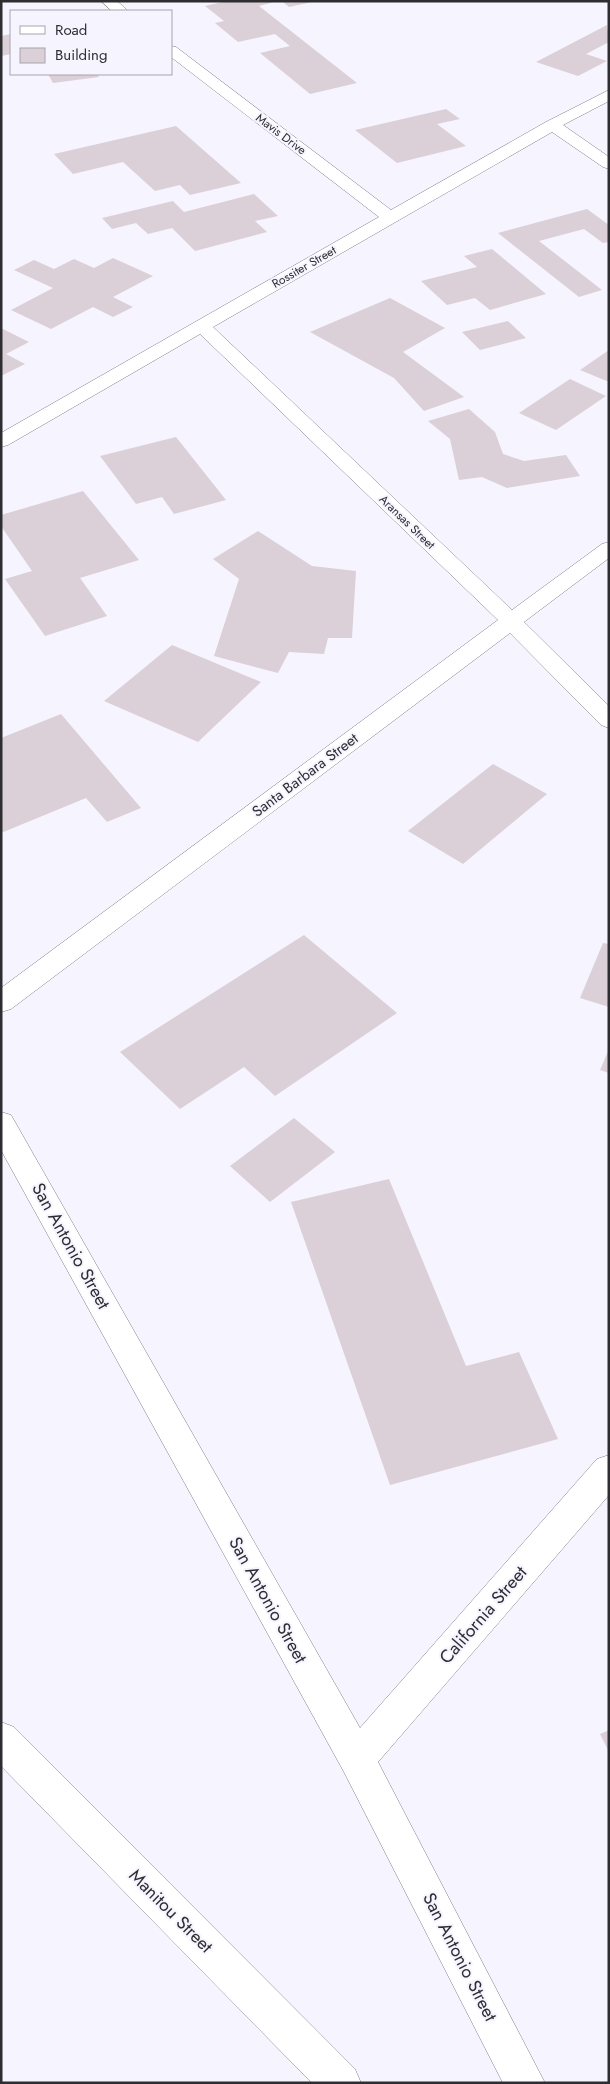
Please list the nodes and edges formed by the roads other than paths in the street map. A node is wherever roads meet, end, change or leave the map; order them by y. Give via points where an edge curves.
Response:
1 (108, 1) edge
2 (120, 10) edge
3 (172, 51) edge
4 (609, 95) edge
5 (552, 125) junction
6 (609, 164) edge
7 (391, 218) junction
8 (202, 326) junction
9 (1, 441) edge
10 (609, 548) edge
11 (511, 621) junction
12 (609, 720) edge
13 (1, 1002) edge
14 (1, 1122) edge
15 (609, 1470) edge
16 (1, 1740) edge
17 (358, 1759) junction
18 (341, 2083) edge
19 (526, 2083) edge

1 - 2 street
3 - 7 street, Mavis Drive
4 - 5 street, Rossiter Street
5 - 6 street
5 - 7 street, Rossiter Street
7 - 8 street, Rossiter Street
8 - 9 street, Rossiter Street
8 - 11 street, Aransas Street
10 - 11 street, Santa Barbara Street
11 - 12 street, Aransas Street
11 - 13 street, Santa Barbara Street
14 - 17 street, San Antonio Street
15 - 17 street, California Street
16 - 18 street, Manitou Street
17 - 19 street, San Antonio Street

